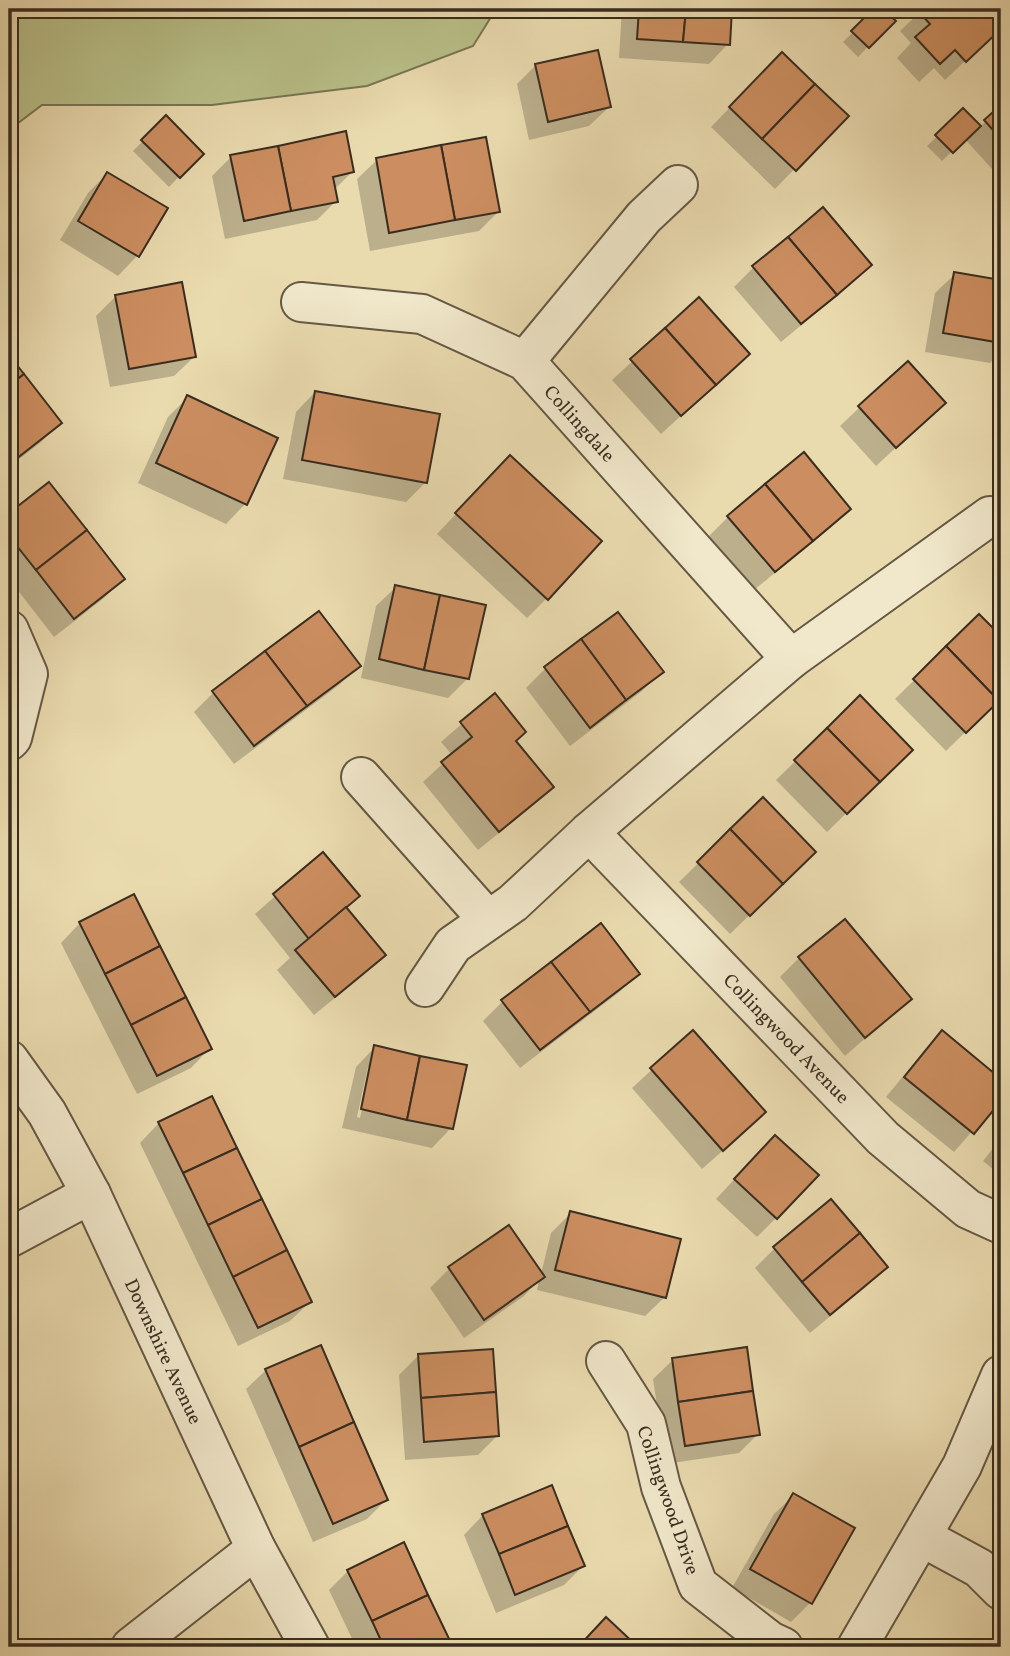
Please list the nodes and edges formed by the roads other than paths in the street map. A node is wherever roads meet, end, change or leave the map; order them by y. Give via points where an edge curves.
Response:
1 (678, 185) dead end
2 (301, 302) dead end
3 (525, 361) junction
4 (990, 516) dead end
5 (9, 630) edge
6 (791, 659) junction
7 (9, 741) edge
8 (362, 777) dead end
9 (589, 832) junction
10 (488, 920) junction
11 (425, 987) dead end
12 (9, 1060) edge
13 (91, 1194) junction
14 (1001, 1224) edge
15 (9, 1238) edge
16 (606, 1361) dead end
17 (1001, 1375) edge
18 (922, 1537) junction
19 (256, 1549) junction
20 (1001, 1590) edge
21 (131, 1647) edge
22 (310, 1647) edge
23 (783, 1647) edge
24 (857, 1647) edge

1 - 3 street via 644,217
2 - 3 street, Collingdale via 422,314
3 - 6 street, Collingdale
4 - 6 street
5 - 7 street via 28,674
6 - 9 street
8 - 10 street
9 - 10 street via 513,903
9 - 14 street, Collingwood Avenue via 883,1138 968,1209
10 - 11 street via 453,945
12 - 13 street, Downshire Avenue via 47,1113
13 - 15 street
13 - 19 street, Downshire Avenue
16 - 23 street, Collingwood Drive via 646,1424 661,1487 698,1586
17 - 18 street via 961,1466
18 - 20 street via 979,1568
18 - 24 street
19 - 21 street
19 - 22 street, Downshire Avenue

